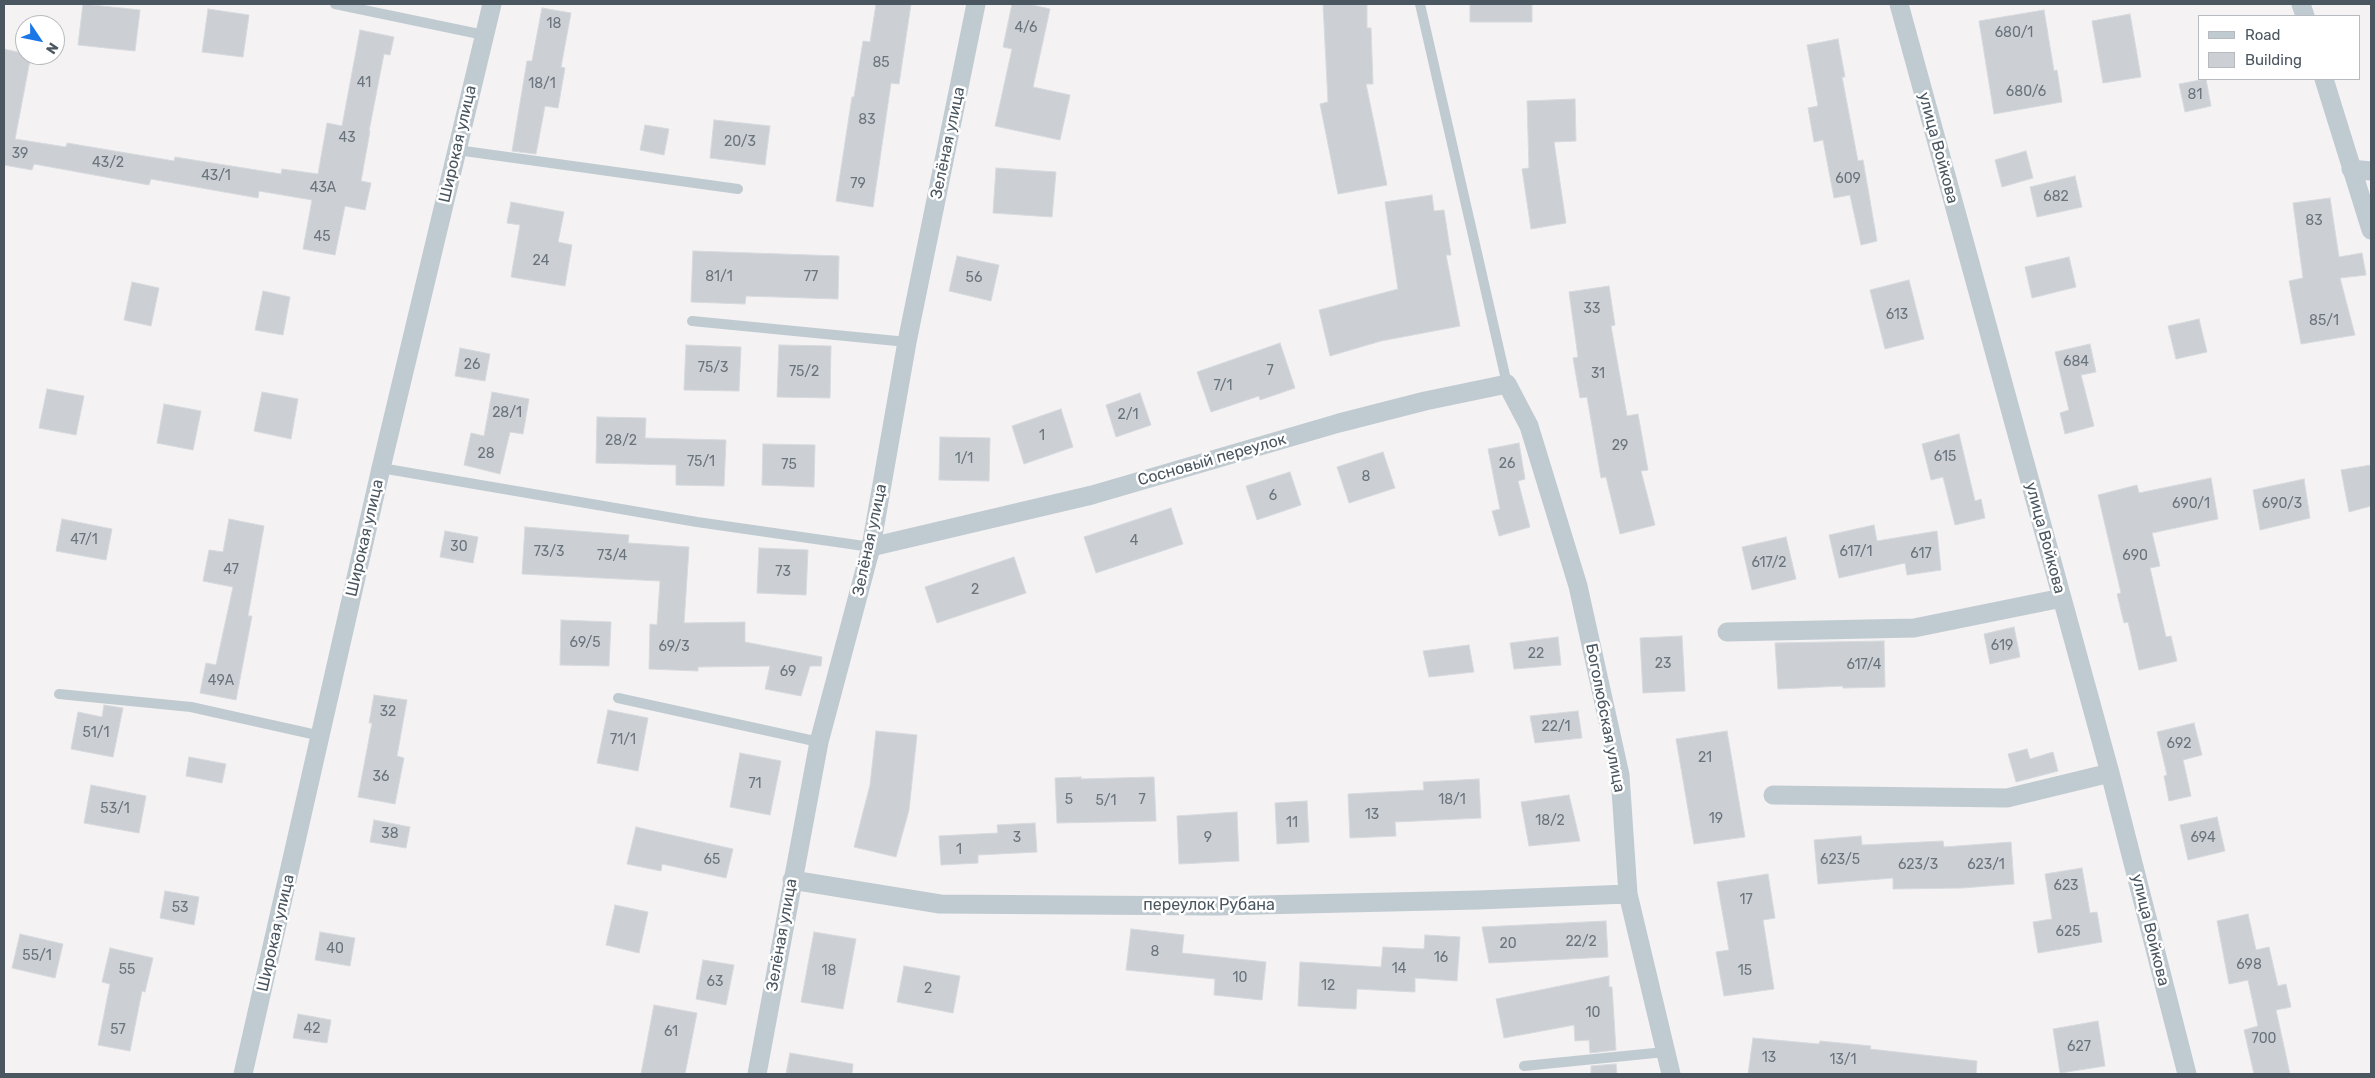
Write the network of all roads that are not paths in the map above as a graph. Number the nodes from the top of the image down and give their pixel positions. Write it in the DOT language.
graph roads {
  1 [pos="335,4"];
  2 [pos="492,4"];
  3 [pos="976,4"];
  4 [pos="1420,4"];
  5 [pos="1899,4"];
  6 [pos="484,36"];
  7 [pos="2324,80"];
  8 [pos="457,150"];
  9 [pos="2351,169"];
  10 [pos="2371,171"];
  11 [pos="738,189"];
  12 [pos="2371,230"];
  13 [pos="692,321"];
  14 [pos="907,342"];
  15 [pos="1507,384"];
  16 [pos="380,468"];
  17 [pos="871,546"];
  18 [pos="2062,598"];
  19 [pos="1727,632"];
  20 [pos="59,694"];
  21 [pos="618,698"];
  22 [pos="321,736"];
  23 [pos="819,742"];
  24 [pos="2110,773"];
  25 [pos="1773,795"];
  26 [pos="792,880"];
  27 [pos="1628,894"];
  28 [pos="1665,1052"];
  29 [pos="1524,1066"];
  30 [pos="243,1074"];
  31 [pos="757,1074"];
  32 [pos="1671,1074"];
  33 [pos="2187,1074"];
  1 -- 6 [label="lane"];
  2 -- 6 [label="street, Широкая улица"];
  3 -- 14 [label="street, Зелёная улица"];
  4 -- 15 [label="lane"];
  5 -- 18 [label="street, улица Войкова"];
  6 -- 8 [label="street, Широкая улица"];
  7 -- 9 [label="street"];
  8 -- 11 [label="lane"];
  8 -- 16 [label="street, Широкая улица"];
  9 -- 10 [label="street"];
  9 -- 12 [label="street"];
  13 -- 14 [label="lane"];
  14 -- 17 [label="street, Зелёная улица"];
  15 -- 17 [label="street, Сосновый переулок"];
  15 -- 27 [label="street, Боголюбская улица"];
  16 -- 17 [label="lane"];
  16 -- 22 [label="street, Широкая улица"];
  17 -- 23 [label="street, Зелёная улица"];
  18 -- 19 [label="street"];
  18 -- 24 [label="street, улица Войкова"];
  20 -- 22 [label="lane"];
  21 -- 23 [label="lane"];
  22 -- 30 [label="street, Широкая улица"];
  23 -- 26 [label="street, Зелёная улица"];
  24 -- 25 [label="street"];
  24 -- 33 [label="street, улица Войкова"];
  26 -- 27 [label="street, переулок Рубана"];
  26 -- 31 [label="street, Зелёная улица"];
  27 -- 28 [label="street, Боголюбская улица"];
  28 -- 29 [label="lane"];
  28 -- 32 [label="street, Боголюбская улица"];
}
